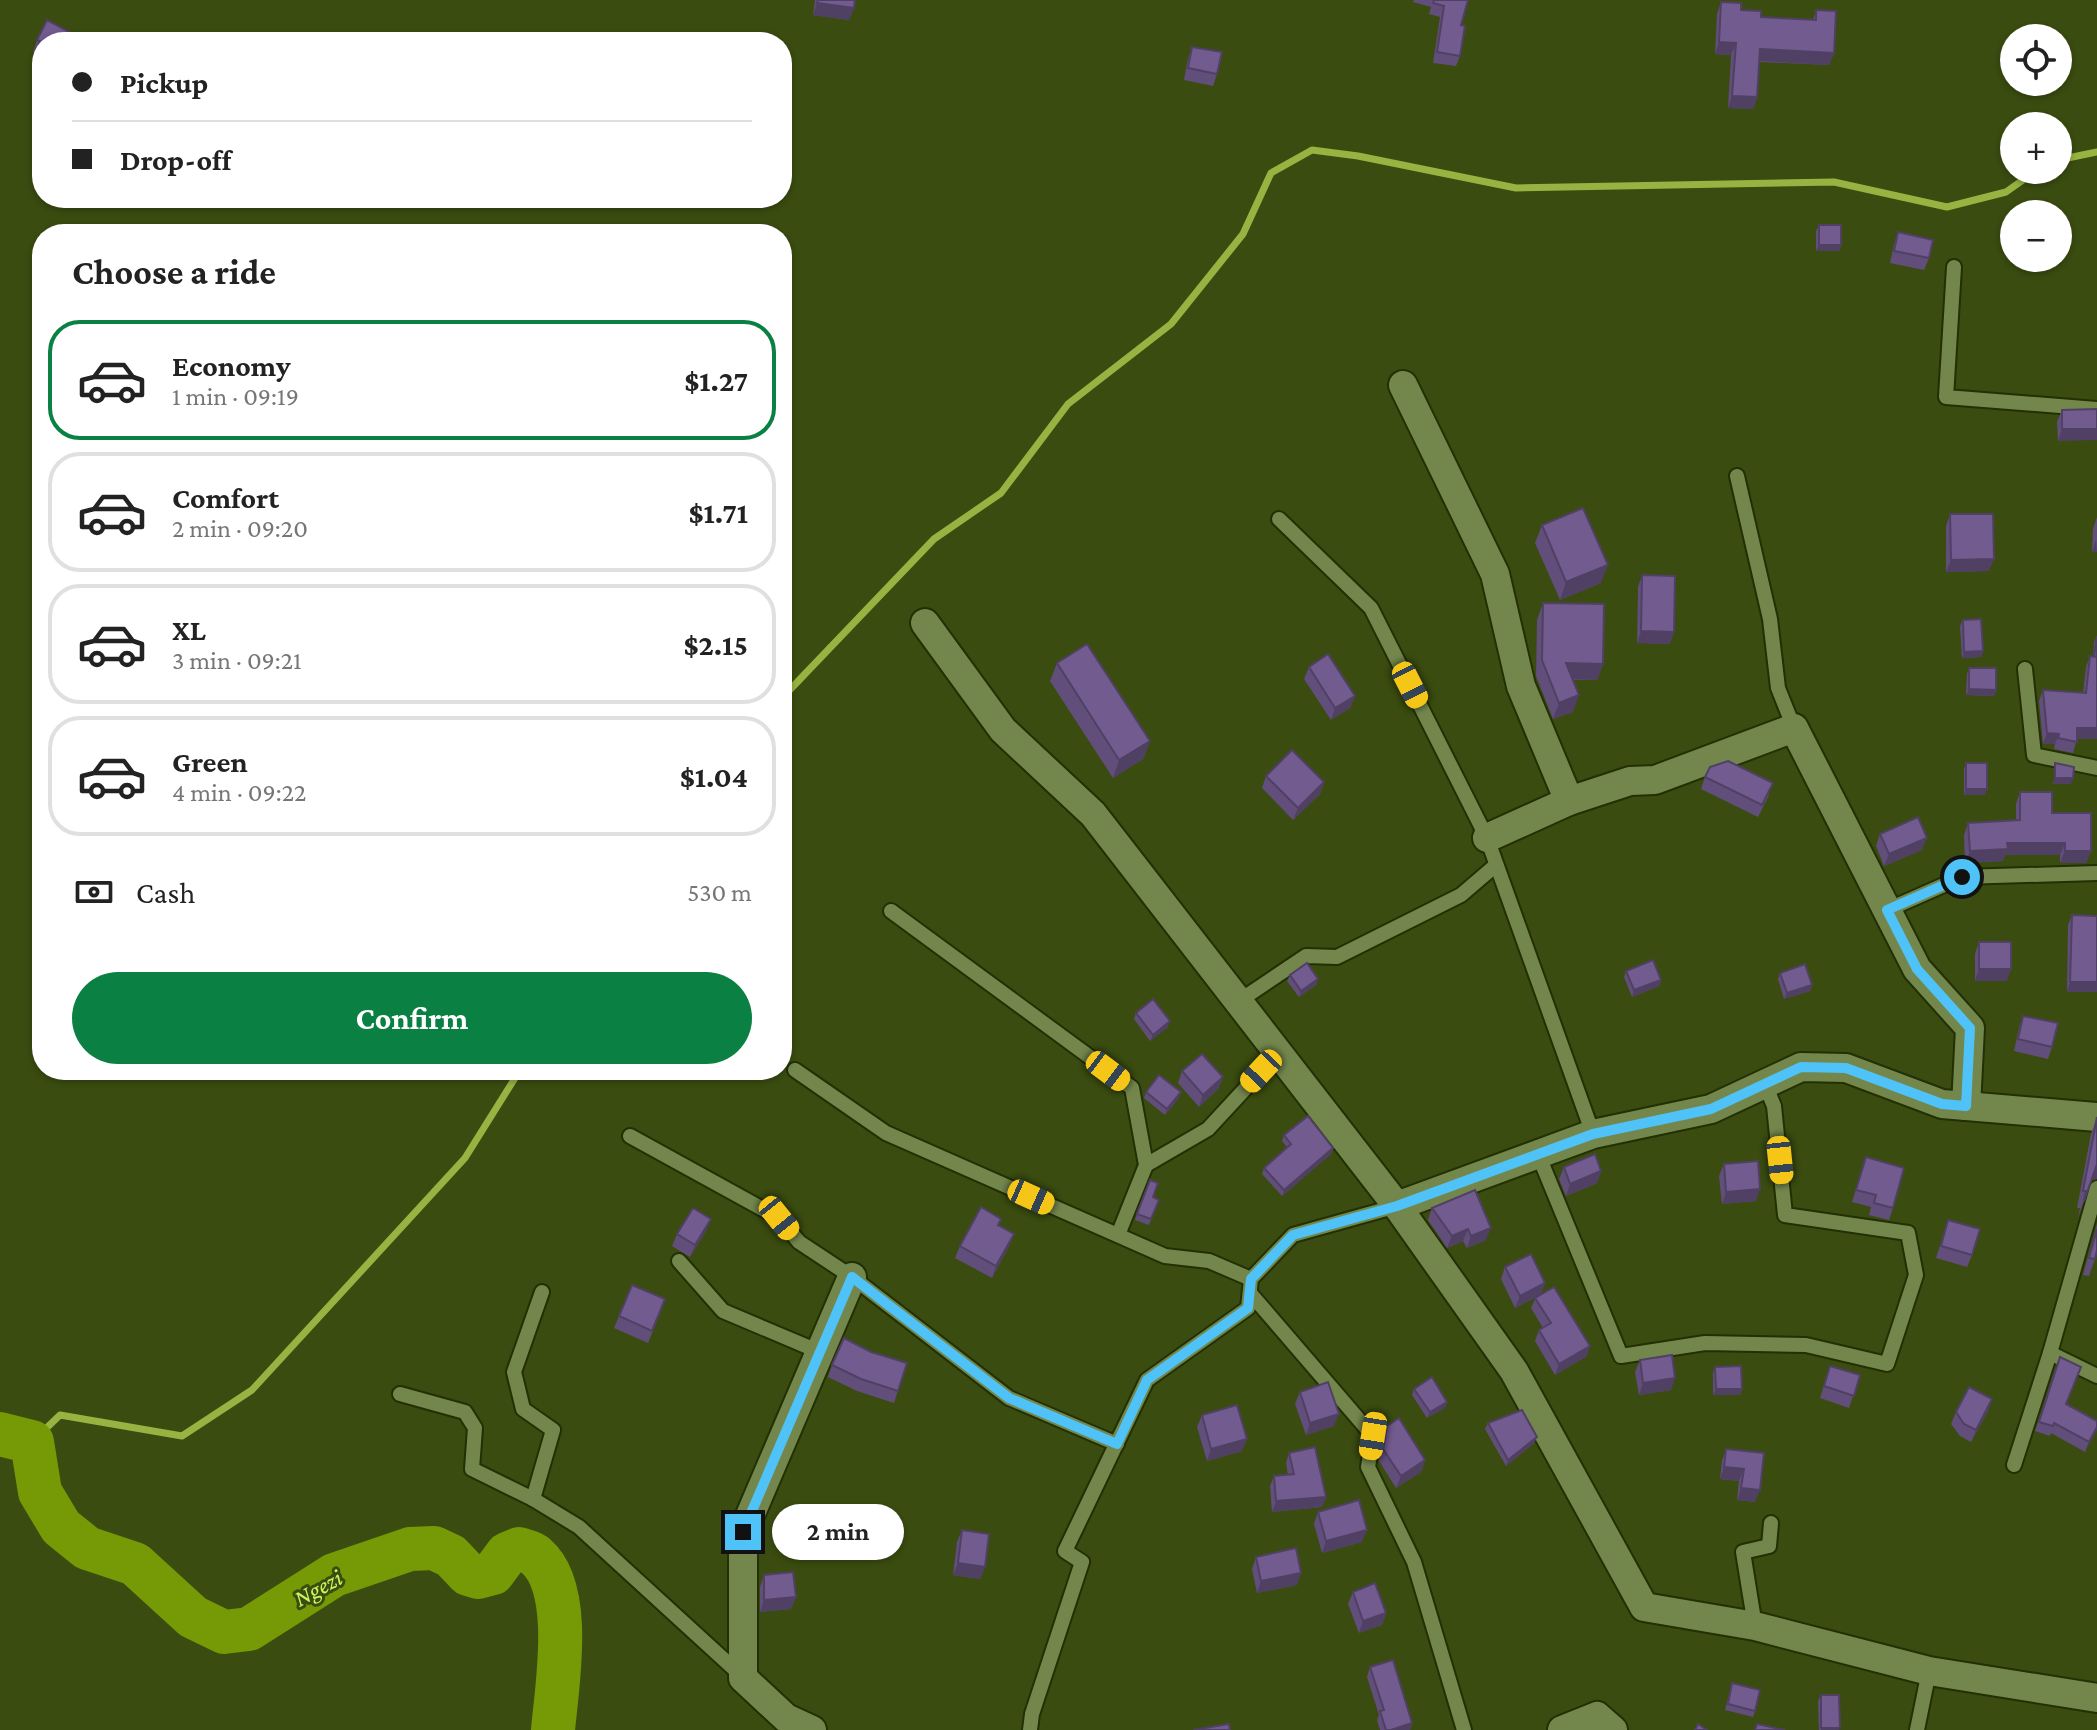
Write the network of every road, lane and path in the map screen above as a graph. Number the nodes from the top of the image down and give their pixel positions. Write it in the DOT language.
graph roads {
  1 [pos="1954,267"];
  2 [pos="1403,385"];
  3 [pos="2097,409"];
  4 [pos="1737,476"];
  5 [pos="1279,519"];
  6 [pos="925,623"];
  7 [pos="2025,669"];
  8 [pos="1794,728"];
  9 [pos="2097,768"];
  10 [pos="1569,801"];
  11 [pos="1487,838"];
  12 [pos="1496,865"];
  13 [pos="2097,873"];
  14 [pos="1887,910"];
  15 [pos="891,911"];
  16 [pos="1239,1001"];
  17 [pos="1279,1052"];
  18 [pos="795,1070"];
  19 [pos="1765,1084"];
  20 [pos="1966,1106"];
  21 [pos="2097,1117"];
  22 [pos="1593,1134"];
  23 [pos="630,1136"];
  24 [pos="1538,1154"];
  25 [pos="1146,1165"];
  26 [pos="2097,1188"];
  27 [pos="1397,1206"];
  28 [pos="1118,1235"];
  29 [pos="679,1261"];
  30 [pos="852,1277"];
  31 [pos="1250,1286"];
  32 [pos="542,1292"];
  33 [pos="820,1352"];
  34 [pos="2050,1353"];
  35 [pos="2097,1376"];
  36 [pos="400,1394"];
  37 [pos="1117,1444"];
  38 [pos="2014,1465"];
  39 [pos="533,1499"];
  40 [pos="1771,1523"];
  41 [pos="1755,1626"];
  42 [pos="1929,1671"];
  43 [pos="743,1678"];
  44 [pos="2097,1698"];
  45 [pos="812,1730"];
  46 [pos="1030,1730"];
  47 [pos="1464,1730"];
  48 [pos="1562,1730"];
  49 [pos="1613,1730"];
  50 [pos="1917,1730"];
  1 -- 3 [label="lane"];
  2 -- 10 [label="street"];
  4 -- 8 [label="lane"];
  5 -- 11 [label="lane"];
  6 -- 16 [label="street"];
  7 -- 9 [label="lane"];
  8 -- 10 [label="street"];
  8 -- 14 [label="street"];
  10 -- 11 [label="street"];
  11 -- 12 [label="lane"];
  12 -- 16 [label="lane"];
  12 -- 22 [label="lane"];
  13 -- 14 [label="lane"];
  14 -- 20 [label="street"];
  15 -- 25 [label="lane"];
  16 -- 17 [label="street"];
  17 -- 25 [label="lane"];
  17 -- 27 [label="street"];
  18 -- 28 [label="lane"];
  19 -- 20 [label="street"];
  19 -- 22 [label="street"];
  19 -- 24 [label="lane"];
  20 -- 21 [label="street"];
  22 -- 24 [label="street"];
  23 -- 30 [label="lane"];
  24 -- 27 [label="street"];
  25 -- 28 [label="lane"];
  26 -- 34 [label="lane"];
  27 -- 31 [label="lane"];
  27 -- 41 [label="street"];
  28 -- 31 [label="lane"];
  29 -- 33 [label="lane"];
  30 -- 33 [label="street"];
  30 -- 37 [label="lane"];
  31 -- 37 [label="lane"];
  31 -- 47 [label="lane"];
  32 -- 39 [label="lane"];
  33 -- 43 [label="street"];
  34 -- 35 [label="lane"];
  34 -- 38 [label="lane"];
  36 -- 39 [label="lane"];
  37 -- 46 [label="lane"];
  39 -- 43 [label="lane"];
  40 -- 41 [label="lane"];
  41 -- 42 [label="street"];
  42 -- 44 [label="street"];
  42 -- 50 [label="lane"];
  43 -- 45 [label="street"];
  48 -- 49 [label="street"];
}
